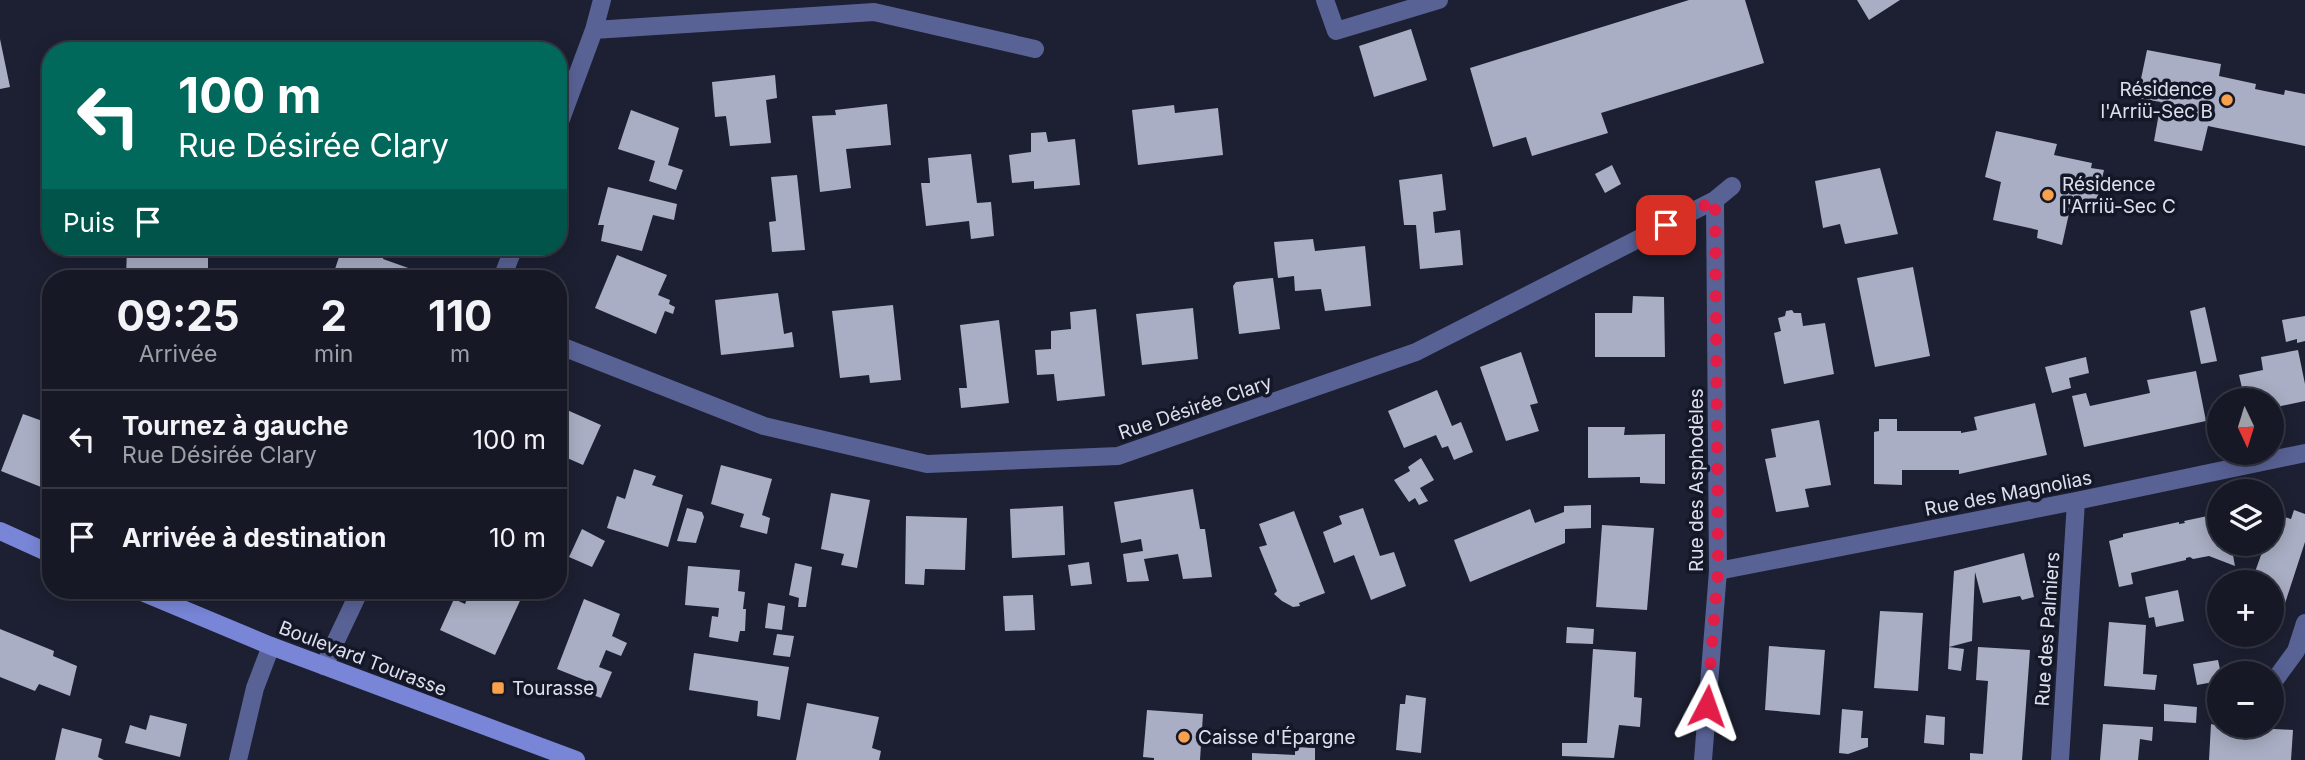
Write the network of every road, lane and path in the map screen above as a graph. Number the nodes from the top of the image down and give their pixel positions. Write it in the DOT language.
graph roads {
  1 [pos="602,0"];
  2 [pos="1325,0"];
  3 [pos="1439,0"];
  4 [pos="594,30"];
  5 [pos="1035,49"];
  6 [pos="567,103"];
  7 [pos="1732,186"];
  8 [pos="1715,200"];
  9 [pos="567,349"];
  10 [pos="2305,453"];
  11 [pos="2076,501"];
  12 [pos="0,531"];
  13 [pos="42,550"];
  14 [pos="1718,571"];
  15 [pos="159,599"];
  16 [pos="356,599"];
  17 [pos="2305,623"];
  18 [pos="271,646"];
  19 [pos="324,666"];
  20 [pos="2284,667"];
  21 [pos="238,760"];
  22 [pos="576,760"];
  23 [pos="1703,760"];
  24 [pos="2060,760"];
  1 -- 4 [label="street"];
  2 -- 3 [label="street"];
  4 -- 5 [label="street"];
  4 -- 6 [label="street"];
  7 -- 8 [label="street, Rue Désirée Clary"];
  8 -- 9 [label="street, Rue Désirée Clary"];
  8 -- 14 [label="street, Rue des Asphodèles"];
  10 -- 11 [label="street, Rue des Magnolias"];
  11 -- 14 [label="street, Rue des Magnolias"];
  11 -- 24 [label="street, Rue des Palmiers"];
  12 -- 13 [label="main road"];
  14 -- 23 [label="street, Rue des Asphodèles"];
  15 -- 18 [label="main road, Boulevard Tourasse"];
  16 -- 19 [label="street"];
  17 -- 20 [label="street"];
  18 -- 19 [label="main road, Boulevard Tourasse"];
  18 -- 21 [label="street"];
  19 -- 22 [label="main road, Boulevard Tourasse"];
}
